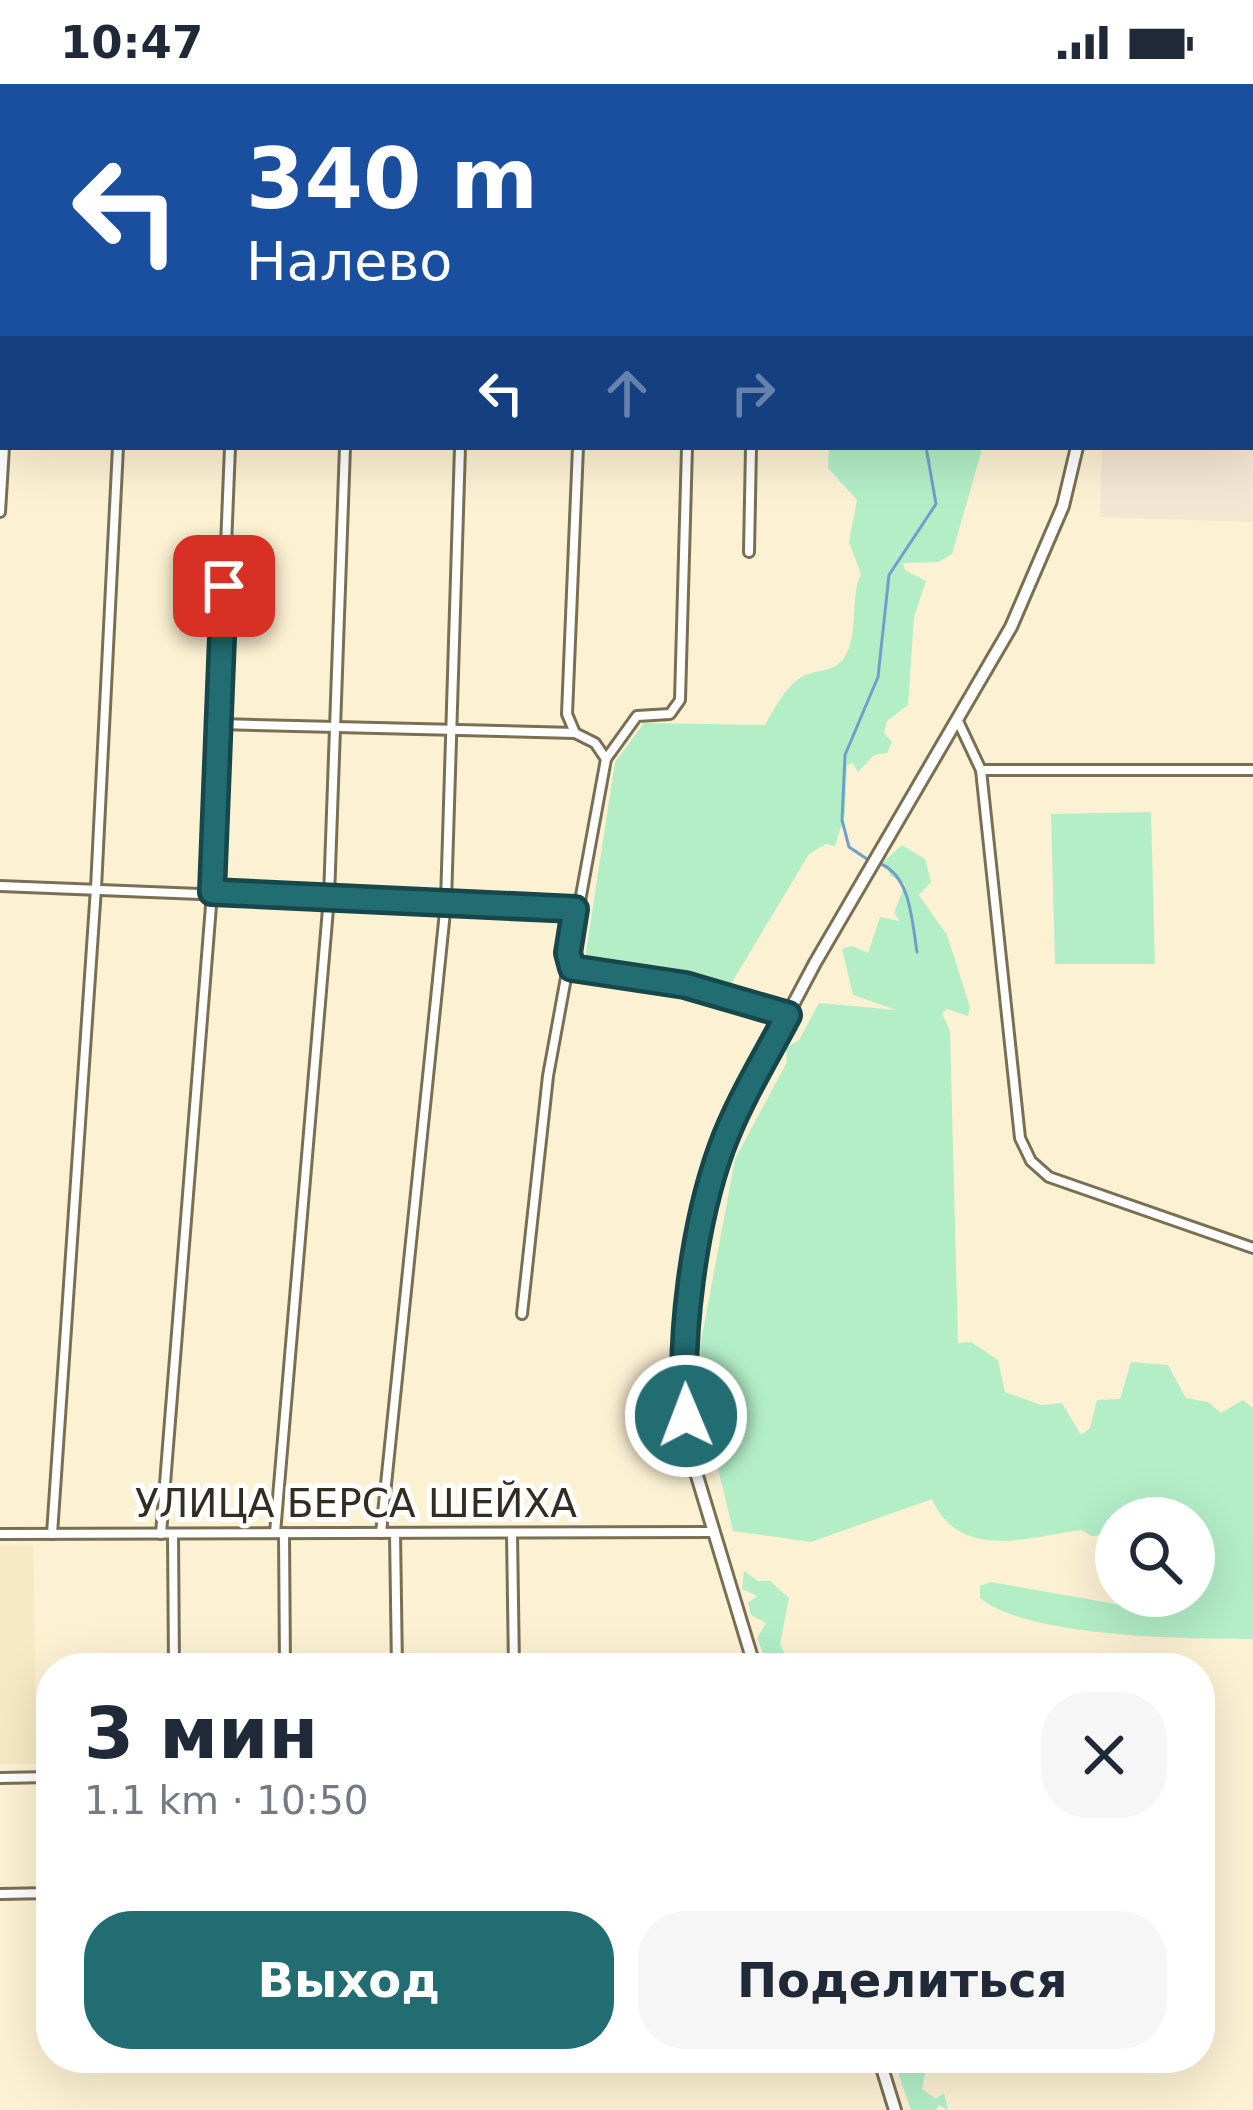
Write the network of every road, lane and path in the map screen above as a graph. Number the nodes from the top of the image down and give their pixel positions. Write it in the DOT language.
graph roads {
  1 [pos="4,450"];
  2 [pos="118,450"];
  3 [pos="230,450"];
  4 [pos="345,450"];
  5 [pos="460,450"];
  6 [pos="578,450"];
  7 [pos="687,450"];
  8 [pos="751,450"];
  9 [pos="1076,450"];
  10 [pos="0,512"];
  11 [pos="749,552"];
  12 [pos="957,718"];
  13 [pos="219,724"];
  14 [pos="335,726"];
  15 [pos="451,728"];
  16 [pos="575,733"];
  17 [pos="606,759"];
  18 [pos="981,770"];
  19 [pos="1253,770"];
  20 [pos="0,886"];
  21 [pos="96,888"];
  22 [pos="212,892"];
  23 [pos="329,897"];
  24 [pos="446,902"];
  25 [pos="575,909"];
  26 [pos="572,968"];
  27 [pos="788,1015"];
  28 [pos="1253,1248"];
  29 [pos="522,1314"];
  30 [pos="712,1532"];
  31 [pos="279,1533"];
  32 [pos="380,1533"];
  33 [pos="395,1533"];
  34 [pos="512,1533"];
  35 [pos="0,1534"];
  36 [pos="52,1534"];
  37 [pos="161,1534"];
  38 [pos="173,1534"];
  39 [pos="174,1653"];
  40 [pos="284,1653"];
  41 [pos="397,1653"];
  42 [pos="514,1653"];
  43 [pos="750,1653"];
  44 [pos="36,1777"];
  45 [pos="0,1778"];
  46 [pos="36,1893"];
  47 [pos="0,1894"];
  48 [pos="884,2073"];
  49 [pos="895,2110"];
  1 -- 10 [label="street"];
  2 -- 21 [label="street"];
  3 -- 13 [label="street"];
  4 -- 14 [label="street"];
  5 -- 15 [label="street"];
  6 -- 16 [label="street"];
  7 -- 17 [label="street"];
  8 -- 11 [label="street"];
  9 -- 12 [label="main road"];
  12 -- 18 [label="street"];
  12 -- 27 [label="main road"];
  13 -- 14 [label="street"];
  13 -- 22 [label="street"];
  14 -- 15 [label="street"];
  14 -- 23 [label="street"];
  15 -- 16 [label="street"];
  15 -- 24 [label="street"];
  16 -- 17 [label="street"];
  17 -- 25 [label="street"];
  18 -- 19 [label="street"];
  18 -- 28 [label="street"];
  20 -- 21 [label="street"];
  21 -- 22 [label="street"];
  21 -- 36 [label="street"];
  22 -- 23 [label="street"];
  22 -- 37 [label="street"];
  23 -- 24 [label="street"];
  23 -- 31 [label="street"];
  24 -- 25 [label="street"];
  24 -- 32 [label="street"];
  25 -- 26 [label="street"];
  26 -- 27 [label="street"];
  26 -- 29 [label="street"];
  27 -- 30 [label="main road"];
  30 -- 34 [label="street, УЛИЦА БЕРСА ШЕЙХА"];
  30 -- 43 [label="main road"];
  31 -- 32 [label="street, УЛИЦА БЕРСА ШЕЙХА"];
  31 -- 38 [label="street, УЛИЦА БЕРСА ШЕЙХА"];
  31 -- 40 [label="street"];
  32 -- 33 [label="street, УЛИЦА БЕРСА ШЕЙХА"];
  33 -- 34 [label="street, УЛИЦА БЕРСА ШЕЙХА"];
  33 -- 41 [label="street"];
  34 -- 42 [label="street"];
  35 -- 36 [label="street, УЛИЦА БЕРСА ШЕЙХА"];
  36 -- 37 [label="street, УЛИЦА БЕРСА ШЕЙХА"];
  37 -- 38 [label="street, УЛИЦА БЕРСА ШЕЙХА"];
  38 -- 39 [label="street"];
  44 -- 45 [label="street"];
  46 -- 47 [label="street"];
  48 -- 49 [label="main road"];
}
